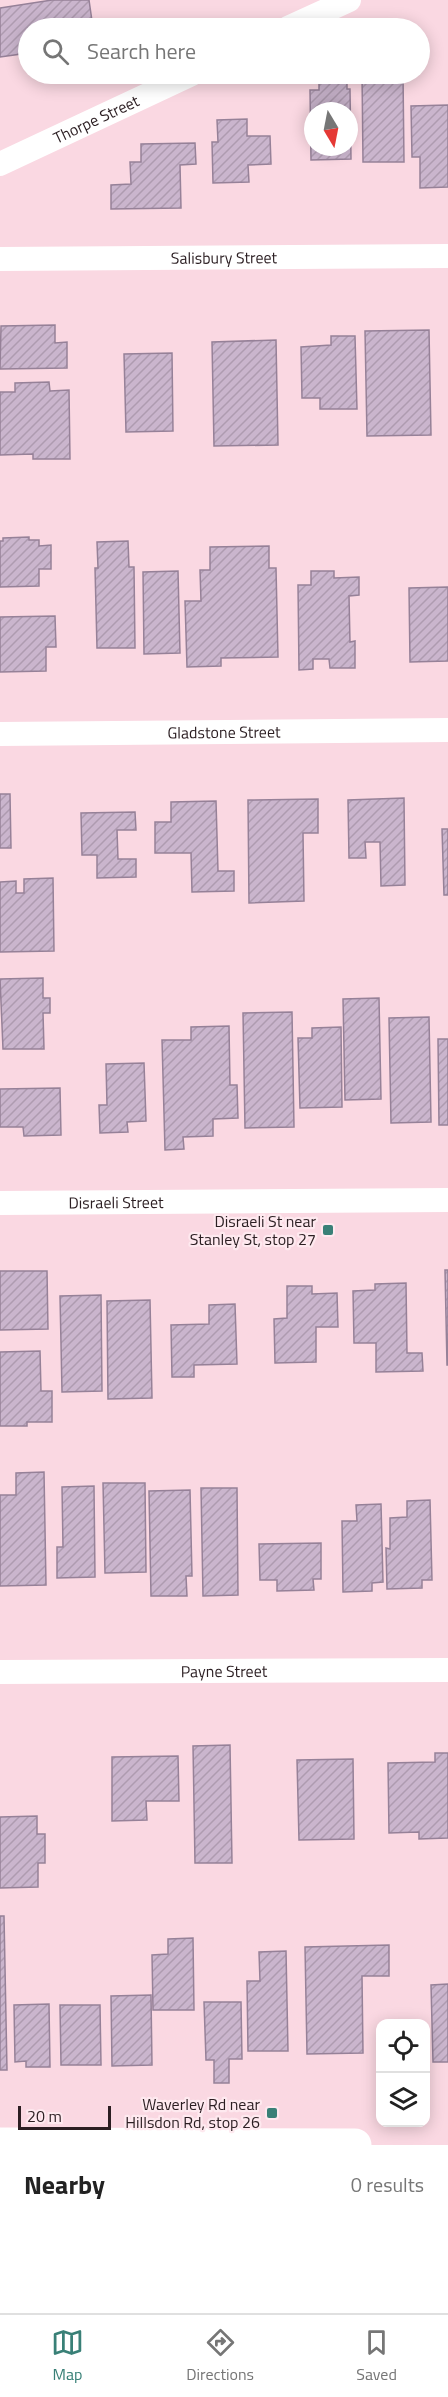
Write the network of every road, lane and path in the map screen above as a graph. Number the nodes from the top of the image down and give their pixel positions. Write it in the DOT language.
graph roads {
  1 [pos="348,0"];
  2 [pos="309,18"];
  3 [pos="171,84"];
  4 [pos="0,164"];
  5 [pos="0,249"];
  6 [pos="448,256"];
  7 [pos="11,259"];
  8 [pos="448,729"];
  9 [pos="0,734"];
  10 [pos="448,1200"];
  11 [pos="0,1203"];
  12 [pos="448,1670"];
  13 [pos="0,1672"];
  14 [pos="0,2144"];
  15 [pos="53,2144"];
  16 [pos="355,2145"];
  1 -- 2 [label="street"];
  3 -- 4 [label="street, Thorpe Street"];
  5 -- 7 [label="street"];
  6 -- 7 [label="street, Salisbury Street"];
  8 -- 9 [label="street, Gladstone Street"];
  10 -- 11 [label="street, Disraeli Street"];
  12 -- 13 [label="street, Payne Street"];
  14 -- 15 [label="street"];
  15 -- 16 [label="street"];
}
